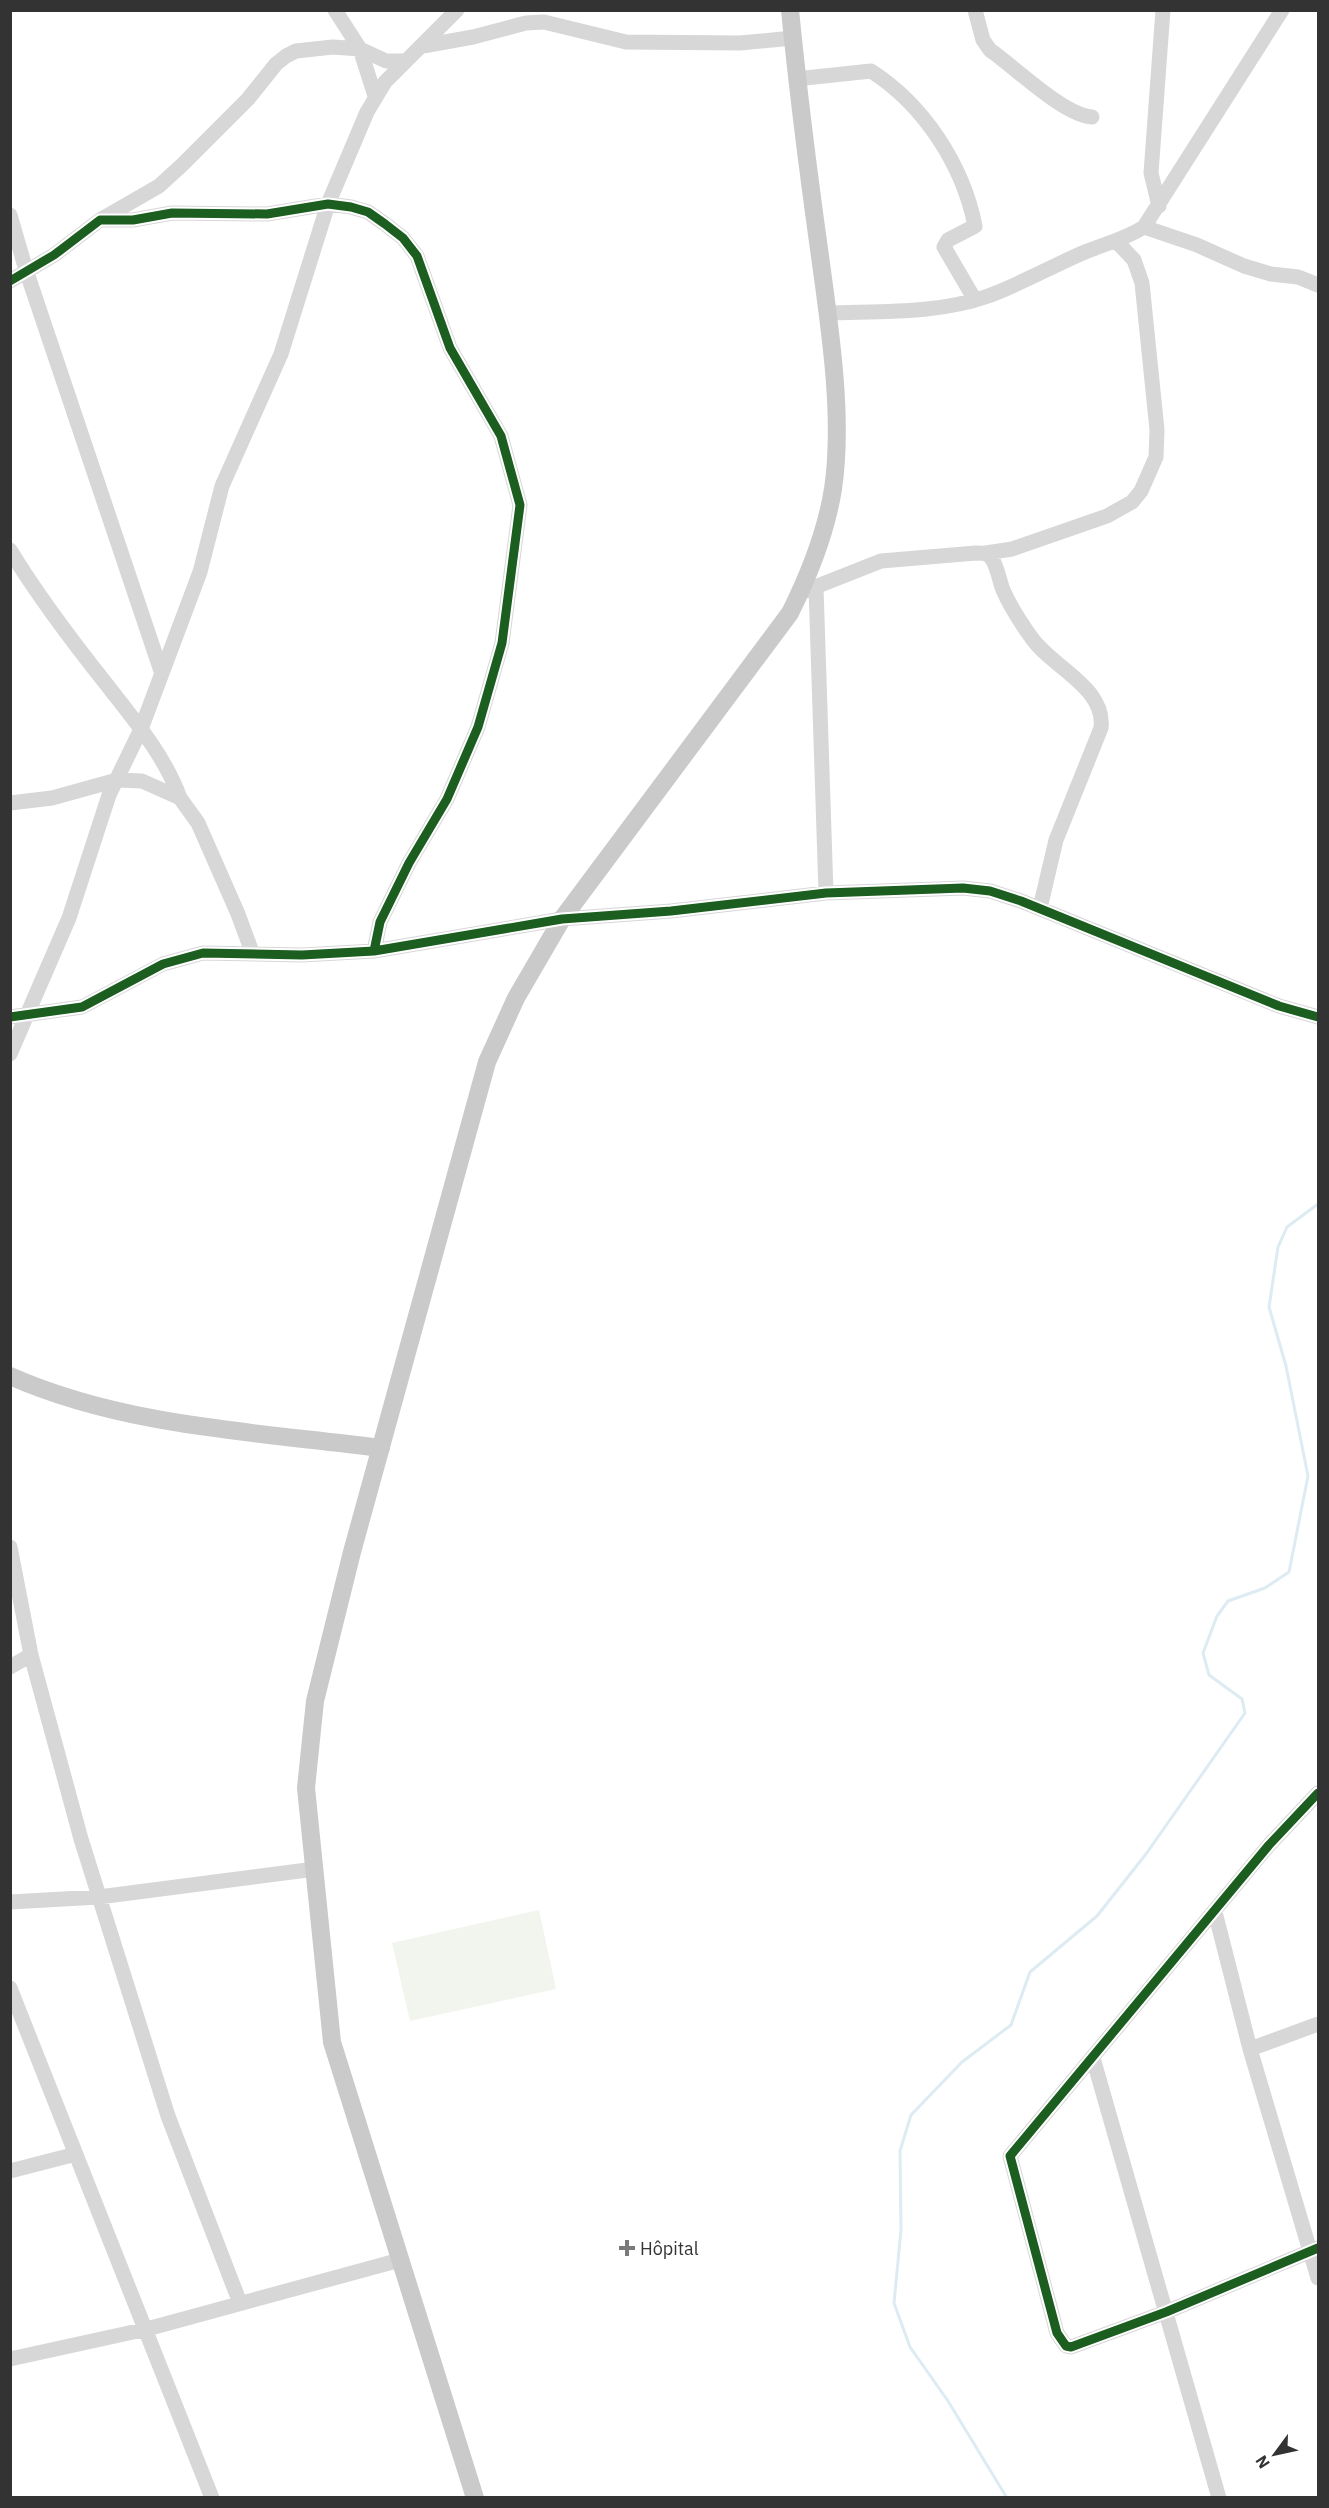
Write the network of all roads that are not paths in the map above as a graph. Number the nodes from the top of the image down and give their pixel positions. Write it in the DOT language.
graph roads {
  1 [pos="336,10"];
  2 [pos="457,10"];
  3 [pos="790,10"];
  4 [pos="975,10"];
  5 [pos="1163,10"];
  6 [pos="1282,10"];
  7 [pos="793,38"];
  8 [pos="420,47"];
  9 [pos="360,49"];
  10 [pos="405,61"];
  11 [pos="796,79"];
  12 [pos="375,96"];
  13 [pos="1092,117"];
  14 [pos="328,204"];
  15 [pos="1159,206"];
  16 [pos="10,215"];
  17 [pos="100,220"];
  18 [pos="1144,227"];
  19 [pos="1117,242"];
  20 [pos="26,270"];
  21 [pos="10,281"];
  22 [pos="1318,285"];
  23 [pos="970,301"];
  24 [pos="828,313"];
  25 [pos="10,550"];
  26 [pos="986,554"];
  27 [pos="808,590"];
  28 [pos="160,671"];
  29 [pos="141,729"];
  30 [pos="117,780"];
  31 [pos="180,798"];
  32 [pos="10,803"];
  33 [pos="826,893"];
  34 [pos="1040,908"];
  35 [pos="562,919"];
  36 [pos="374,951"];
  37 [pos="252,952"];
  38 [pos="29,1015"];
  39 [pos="10,1017"];
  40 [pos="1318,1017"];
  41 [pos="10,1054"];
  42 [pos="10,1376"];
  43 [pos="381,1448"];
  44 [pos="10,1547"];
  45 [pos="31,1655"];
  46 [pos="10,1667"];
  47 [pos="1318,1793"];
  48 [pos="315,1869"];
  49 [pos="99,1897"];
  50 [pos="10,1902"];
  51 [pos="1215,1912"];
  52 [pos="10,1988"];
  53 [pos="1318,2024"];
  54 [pos="1250,2049"];
  55 [pos="1093,2058"];
  56 [pos="76,2154"];
  57 [pos="10,2171"];
  58 [pos="1315,2250"];
  59 [pos="400,2260"];
  60 [pos="1318,2278"];
  61 [pos="240,2303"];
  62 [pos="1166,2312"];
  63 [pos="147,2329"];
  64 [pos="10,2359"];
  65 [pos="212,2498"];
  66 [pos="476,2498"];
  67 [pos="1219,2498"];
  1 -- 9 [label="street"];
  2 -- 8 [label="street"];
  3 -- 7 [label="main road"];
  4 -- 13 [label="street"];
  5 -- 15 [label="street"];
  6 -- 15 [label="street"];
  7 -- 8 [label="street"];
  7 -- 11 [label="main road"];
  8 -- 10 [label="street"];
  9 -- 10 [label="street"];
  9 -- 12 [label="street"];
  9 -- 17 [label="street"];
  10 -- 12 [label="street"];
  11 -- 23 [label="street"];
  11 -- 24 [label="main road"];
  12 -- 14 [label="street"];
  14 -- 17 [label="street"];
  14 -- 28 [label="street"];
  14 -- 36 [label="street"];
  15 -- 18 [label="street"];
  16 -- 20 [label="street"];
  17 -- 20 [label="street"];
  18 -- 19 [label="street"];
  18 -- 22 [label="street"];
  19 -- 23 [label="street"];
  19 -- 26 [label="street"];
  20 -- 21 [label="street"];
  20 -- 28 [label="street"];
  23 -- 24 [label="street"];
  24 -- 27 [label="main road"];
  25 -- 29 [label="street"];
  26 -- 27 [label="street"];
  26 -- 34 [label="street"];
  27 -- 33 [label="street"];
  27 -- 35 [label="main road"];
  28 -- 29 [label="street"];
  29 -- 30 [label="street"];
  29 -- 31 [label="street"];
  30 -- 31 [label="street"];
  30 -- 32 [label="street"];
  30 -- 38 [label="street"];
  31 -- 37 [label="street"];
  33 -- 34 [label="street"];
  33 -- 35 [label="street"];
  34 -- 40 [label="street"];
  35 -- 36 [label="street"];
  35 -- 43 [label="main road"];
  36 -- 37 [label="street"];
  37 -- 38 [label="street"];
  38 -- 39 [label="street"];
  38 -- 41 [label="street"];
  42 -- 43 [label="main road"];
  43 -- 48 [label="main road"];
  44 -- 45 [label="street"];
  45 -- 46 [label="street"];
  45 -- 49 [label="street"];
  47 -- 51 [label="street"];
  48 -- 49 [label="street"];
  48 -- 59 [label="main road"];
  49 -- 50 [label="street"];
  49 -- 61 [label="street"];
  51 -- 54 [label="street"];
  51 -- 55 [label="street"];
  52 -- 56 [label="street"];
  53 -- 54 [label="street"];
  54 -- 58 [label="street"];
  55 -- 62 [label="street"];
  55 -- 62 [label="street"];
  56 -- 57 [label="street"];
  56 -- 63 [label="street"];
  58 -- 60 [label="street"];
  58 -- 62 [label="street"];
  59 -- 61 [label="street"];
  59 -- 66 [label="main road"];
  61 -- 63 [label="street"];
  62 -- 67 [label="street"];
  63 -- 64 [label="street"];
  63 -- 65 [label="street"];
}
